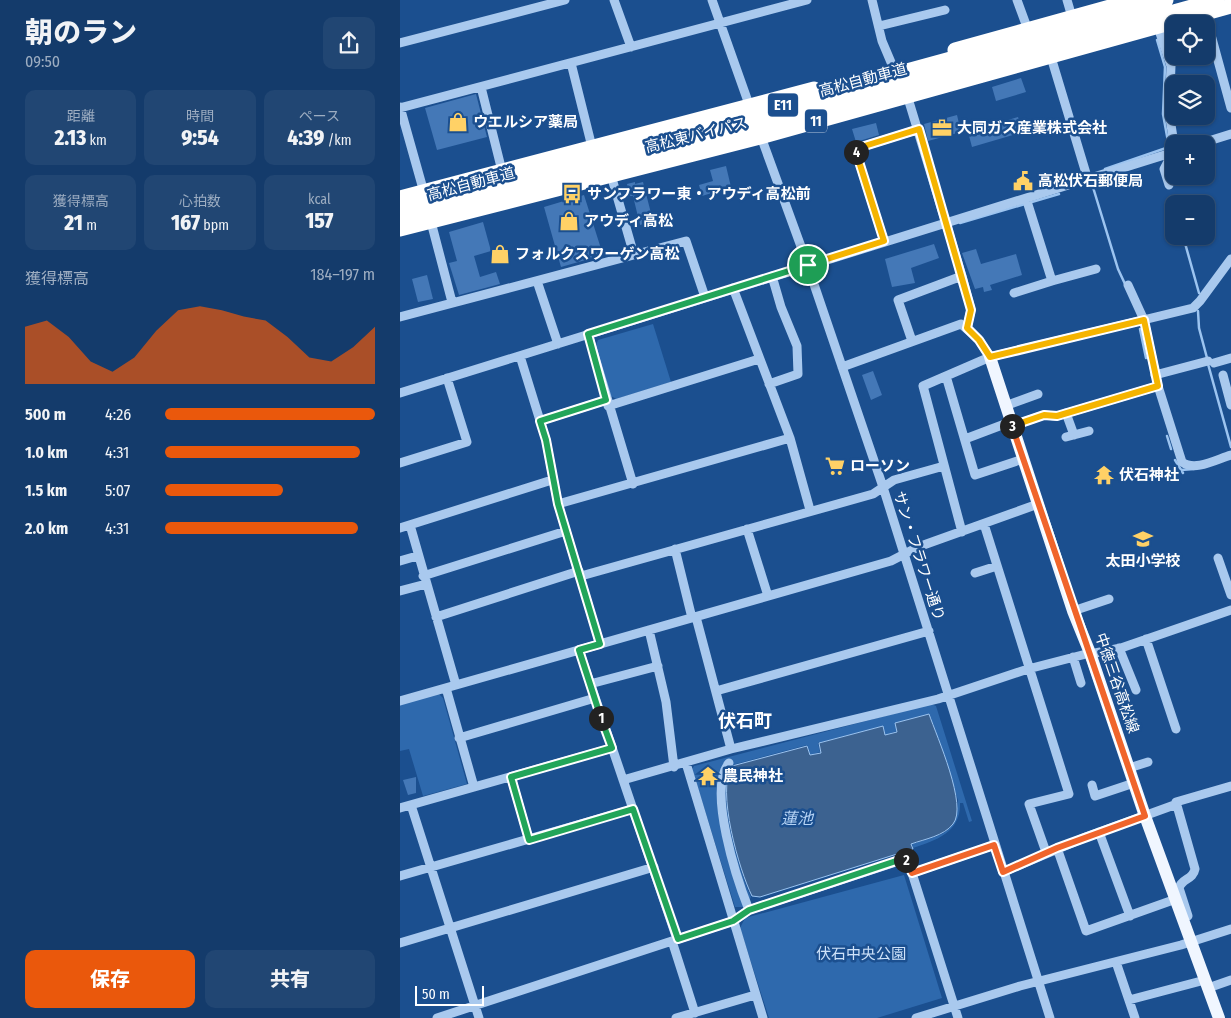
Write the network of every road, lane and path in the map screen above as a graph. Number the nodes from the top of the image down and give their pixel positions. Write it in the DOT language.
graph roads {
  1 [pos="565,0"];
  2 [pos="614,0"];
  3 [pos="712,0"];
  4 [pos="805,0"];
  5 [pos="872,0"];
  6 [pos="1017,0"];
  7 [pos="1067,0"];
  8 [pos="1135,0"];
  9 [pos="1166,0"];
  10 [pos="1217,0"];
  11 [pos="1231,6"];
  12 [pos="945,10"];
  13 [pos="1205,13"];
  14 [pos="1072,17"];
  15 [pos="721,24"];
  16 [pos="878,26"];
  17 [pos="1158,27"];
  18 [pos="1028,30"];
  19 [pos="400,43"];
  20 [pos="631,47"];
  21 [pos="1051,57"];
  22 [pos="571,63"];
  23 [pos="893,67"];
  24 [pos="481,87"];
  25 [pos="907,95"];
  26 [pos="750,106"];
  27 [pos="400,107"];
  28 [pos="1231,108"];
  29 [pos="919,129"];
  30 [pos="1231,134"];
  31 [pos="1173,135"];
  32 [pos="760,136"];
  33 [pos="1215,139"];
  34 [pos="592,147"];
  35 [pos="1165,154"];
  36 [pos="502,171"];
  37 [pos="611,175"];
  38 [pos="1088,180"];
  39 [pos="423,191"];
  40 [pos="400,198"];
  41 [pos="1026,198"];
  42 [pos="400,207"];
  43 [pos="431,220"];
  44 [pos="400,221"];
  45 [pos="946,222"];
  46 [pos="400,229"];
  47 [pos="884,241"];
  48 [pos="634,255"];
  49 [pos="1231,259"];
  50 [pos="808,265"];
  51 [pos="1096,268"];
  52 [pos="772,276"];
  53 [pos="962,276"];
  54 [pos="537,281"];
  55 [pos="1052,281"];
  56 [pos="1128,285"];
  57 [pos="733,288"];
  58 [pos="1014,293"];
  59 [pos="705,297"];
  60 [pos="452,302"];
  61 [pos="400,316"];
  62 [pos="1144,320"];
  63 [pos="967,328"];
  64 [pos="588,334"];
  65 [pos="912,341"];
  66 [pos="558,344"];
  67 [pos="520,356"];
  68 [pos="990,357"];
  69 [pos="1231,358"];
  70 [pos="759,359"];
  71 [pos="842,367"];
  72 [pos="1155,375"];
  73 [pos="1223,375"];
  74 [pos="946,376"];
  75 [pos="447,378"];
  76 [pos="769,384"];
  77 [pos="1158,386"];
  78 [pos="400,393"];
  79 [pos="1038,394"];
  80 [pos="607,403"];
  81 [pos="1231,405"];
  82 [pos="1005,406"];
  83 [pos="1066,413"];
  84 [pos="540,421"];
  85 [pos="1011,424"];
  86 [pos="1088,431"];
  87 [pos="790,438"];
  88 [pos="964,439"];
  89 [pos="1231,454"];
  90 [pos="1023,459"];
  91 [pos="400,463"];
  92 [pos="944,466"];
  93 [pos="552,480"];
  94 [pos="633,484"];
  95 [pos="883,487"];
  96 [pos="558,504"];
  97 [pos="1038,504"];
  98 [pos="810,510"];
  99 [pos="984,524"];
  100 [pos="410,525"];
  101 [pos="400,528"];
  102 [pos="747,529"];
  103 [pos="566,531"];
  104 [pos="962,532"];
  105 [pos="675,549"];
  106 [pos="905,555"];
  107 [pos="417,556"];
  108 [pos="1218,558"];
  109 [pos="400,561"];
  110 [pos="997,566"];
  111 [pos="580,573"];
  112 [pos="975,573"];
  113 [pos="424,580"];
  114 [pos="400,591"];
  115 [pos="1231,594"];
  116 [pos="768,596"];
  117 [pos="1109,600"];
  118 [pos="1231,610"];
  119 [pos="1073,611"];
  120 [pos="436,617"];
  121 [pos="694,617"];
  122 [pos="649,630"];
  123 [pos="929,631"];
  124 [pos="1146,639"];
  125 [pos="600,644"];
  126 [pos="1119,648"];
  127 [pos="579,650"];
  128 [pos="1090,654"];
  129 [pos="1073,657"];
  130 [pos="658,666"];
  131 [pos="1028,669"];
  132 [pos="1081,683"];
  133 [pos="590,684"];
  134 [pos="456,685"];
  135 [pos="446,688"];
  136 [pos="1136,690"];
  137 [pos="716,691"];
  138 [pos="947,696"];
  139 [pos="595,698"];
  140 [pos="400,701"];
  141 [pos="1176,729"];
  142 [pos="459,738"];
  143 [pos="612,748"];
  144 [pos="732,749"];
  145 [pos="1148,762"];
  146 [pos="686,763"];
  147 [pos="729,763"];
  148 [pos="674,767"];
  149 [pos="1128,768"];
  150 [pos="511,777"];
  151 [pos="623,780"];
  152 [pos="1134,783"];
  153 [pos="1092,785"];
  154 [pos="1231,786"];
  155 [pos="474,787"];
  156 [pos="1177,804"];
  157 [pos="411,805"];
  158 [pos="400,808"];
  159 [pos="633,809"];
  160 [pos="1145,816"];
  161 [pos="1099,832"];
  162 [pos="529,840"];
  163 [pos="994,845"];
  164 [pos="1057,848"];
  165 [pos="1046,852"];
  166 [pos="654,867"];
  167 [pos="431,868"];
  168 [pos="1003,872"];
  169 [pos="912,873"];
  170 [pos="400,876"];
  171 [pos="1176,899"];
  172 [pos="749,910"];
  173 [pos="1130,916"];
  174 [pos="733,921"];
  175 [pos="450,928"];
  176 [pos="1231,929"];
  177 [pos="675,940"];
  178 [pos="1194,941"];
  179 [pos="400,943"];
  180 [pos="1116,962"];
  181 [pos="1231,980"];
  182 [pos="1038,981"];
  183 [pos="1206,984"];
  184 [pos="755,995"];
  185 [pos="1129,1000"];
  186 [pos="474,1005"];
  187 [pos="954,1007"];
  188 [pos="695,1013"];
  189 [pos="437,1018"];
  190 [pos="479,1018"];
  191 [pos="676,1018"];
  192 [pos="763,1018"];
  193 [pos="916,1018"];
  194 [pos="958,1018"];
  195 [pos="1050,1018"];
  196 [pos="1135,1018"];
  197 [pos="1219,1018"];
  1 -- 19 [label="street"];
  2 -- 20 [label="street"];
  3 -- 15 [label="street, サン・フラワー通り"];
  4 -- 15 [label="street"];
  5 -- 16 [label="street"];
  6 -- 18 [label="street"];
  7 -- 14 [label="street"];
  8 -- 14 [label="highway, 高松東バイパス / 11"];
  9 -- 42 [label="highway, 高松自動車道 / E11, bridge"];
  10 -- 44 [label="highway, 高松自動車道 / E11, bridge"];
  11 -- 13 [label="highway, 高松東バイパス / 11"];
  12 -- 16 [label="street"];
  13 -- 17 [label="highway, 高松東バイパス / 11"];
  13 -- 28 [label="street"];
  14 -- 18 [label="highway, 高松東バイパス / 11"];
  15 -- 20 [label="street"];
  15 -- 26 [label="street, サン・フラワー通り"];
  16 -- 23 [label="street"];
  17 -- 21 [label="highway, 高松東バイパス / 11"];
  17 -- 31 [label="street"];
  18 -- 23 [label="highway, 高松東バイパス / 11"];
  20 -- 22 [label="street"];
  21 -- 25 [label="highway, 高松東バイパス / 11"];
  21 -- 38 [label="street"];
  22 -- 24 [label="street"];
  22 -- 34 [label="street"];
  23 -- 26 [label="highway, 高松東バイパス / 11"];
  24 -- 27 [label="street"];
  24 -- 36 [label="street"];
  25 -- 29 [label="street"];
  25 -- 32 [label="highway, 高松東バイパス / 11"];
  26 -- 32 [label="street, サン・フラワー通り"];
  26 -- 34 [label="highway, 高松東バイパス / 11"];
  27 -- 39 [label="street"];
  29 -- 45 [label="street"];
  29 -- 47 [label="street"];
  30 -- 33 [label="street"];
  32 -- 37 [label="highway, 高松東バイパス / 11"];
  32 -- 50 [label="street, サン・フラワー通り"];
  34 -- 36 [label="highway, 高松東バイパス / 11"];
  35 -- 38 [label="street"];
  36 -- 39 [label="highway, 高松東バイパス / 11"];
  37 -- 43 [label="highway, 高松東バイパス / 11"];
  37 -- 48 [label="street"];
  38 -- 41 [label="street"];
  39 -- 40 [label="highway, 高松東バイパス / 11"];
  39 -- 43 [label="street"];
  41 -- 45 [label="street"];
  41 -- 55 [label="street"];
  43 -- 46 [label="highway, 高松東バイパス / 11"];
  43 -- 60 [label="street"];
  45 -- 47 [label="street"];
  45 -- 53 [label="street"];
  47 -- 50 [label="street"];
  48 -- 54 [label="street"];
  48 -- 59 [label="street"];
  49 -- 62 [label="street"];
  50 -- 52 [label="street"];
  50 -- 71 [label="street, サン・フラワー通り"];
  51 -- 55 [label="street"];
  52 -- 57 [label="street"];
  52 -- 76 [label="street"];
  53 -- 63 [label="street"];
  53 -- 65 [label="street"];
  54 -- 60 [label="street"];
  54 -- 66 [label="street"];
  55 -- 58 [label="street"];
  56 -- 62 [label="street"];
  57 -- 59 [label="street"];
  57 -- 70 [label="street"];
  59 -- 64 [label="street"];
  60 -- 61 [label="street"];
  62 -- 68 [label="street"];
  62 -- 72 [label="street"];
  63 -- 65 [label="street"];
  63 -- 68 [label="street"];
  64 -- 66 [label="street"];
  64 -- 80 [label="street"];
  65 -- 71 [label="street"];
  66 -- 67 [label="street"];
  67 -- 75 [label="street"];
  67 -- 84 [label="street"];
  68 -- 74 [label="street"];
  68 -- 82 [label="main road, 中徳三谷高松線"];
  69 -- 72 [label="street"];
  70 -- 76 [label="street"];
  70 -- 80 [label="street"];
  71 -- 95 [label="street, サン・フラワー通り"];
  72 -- 77 [label="street"];
  73 -- 81 [label="street"];
  74 -- 88 [label="street"];
  74 -- 92 [label="street"];
  75 -- 78 [label="street"];
  75 -- 91 [label="street"];
  76 -- 87 [label="street"];
  77 -- 83 [label="street"];
  77 -- 89 [label="street"];
  79 -- 82 [label="street"];
  80 -- 84 [label="street"];
  80 -- 94 [label="street"];
  82 -- 85 [label="main road, 中徳三谷高松線"];
  83 -- 85 [label="street"];
  83 -- 86 [label="street"];
  84 -- 93 [label="street"];
  85 -- 88 [label="street"];
  85 -- 90 [label="main road, 中徳三谷高松線"];
  87 -- 94 [label="street"];
  87 -- 98 [label="street"];
  88 -- 90 [label="street"];
  90 -- 97 [label="main road, 中徳三谷高松線"];
  92 -- 95 [label="street"];
  92 -- 104 [label="street"];
  93 -- 96 [label="street"];
  93 -- 100 [label="street"];
  94 -- 96 [label="street"];
  95 -- 98 [label="street"];
  95 -- 106 [label="street, サン・フラワー通り"];
  96 -- 103 [label="street"];
  97 -- 99 [label="street"];
  97 -- 119 [label="main road, 中徳三谷高松線"];
  98 -- 102 [label="street"];
  99 -- 104 [label="street"];
  99 -- 110 [label="street"];
  100 -- 101 [label="street"];
  100 -- 107 [label="street"];
  102 -- 105 [label="street"];
  102 -- 116 [label="street"];
  103 -- 111 [label="street"];
  103 -- 113 [label="street"];
  104 -- 106 [label="street"];
  105 -- 111 [label="street"];
  105 -- 121 [label="street"];
  106 -- 116 [label="street"];
  106 -- 123 [label="street, サン・フラワー通り"];
  107 -- 109 [label="street"];
  107 -- 113 [label="street"];
  108 -- 115 [label="street"];
  110 -- 112 [label="street"];
  110 -- 131 [label="street"];
  111 -- 120 [label="street"];
  111 -- 125 [label="street"];
  113 -- 114 [label="street"];
  113 -- 120 [label="street"];
  116 -- 121 [label="street"];
  117 -- 119 [label="street"];
  118 -- 124 [label="street"];
  119 -- 128 [label="main road, 中徳三谷高松線"];
  120 -- 134 [label="street"];
  121 -- 122 [label="street"];
  121 -- 137 [label="street"];
  122 -- 125 [label="street"];
  122 -- 130 [label="street"];
  123 -- 137 [label="street"];
  123 -- 138 [label="street, サン・フラワー通り"];
  124 -- 126 [label="street"];
  124 -- 141 [label="street"];
  125 -- 127 [label="street"];
  126 -- 128 [label="street"];
  126 -- 136 [label="street"];
  127 -- 133 [label="street"];
  127 -- 134 [label="street"];
  128 -- 129 [label="street"];
  128 -- 149 [label="main road, 中徳三谷高松線"];
  129 -- 131 [label="street"];
  129 -- 132 [label="street"];
  130 -- 133 [label="street"];
  130 -- 148 [label="street"];
  131 -- 138 [label="street"];
  131 -- 165 [label="street"];
  133 -- 139 [label="street"];
  134 -- 135 [label="street"];
  135 -- 140 [label="street"];
  135 -- 142 [label="street"];
  137 -- 144 [label="street"];
  138 -- 144 [label="street"];
  138 -- 163 [label="street, サン・フラワー通り"];
  139 -- 142 [label="street"];
  139 -- 143 [label="street"];
  142 -- 155 [label="street"];
  143 -- 150 [label="street"];
  143 -- 151 [label="street"];
  144 -- 146 [label="street"];
  145 -- 149 [label="street"];
  146 -- 148 [label="street"];
  146 -- 174 [label="street"];
  147 -- 172 [label="street"];
  148 -- 151 [label="street"];
  149 -- 152 [label="main road, 中徳三谷高松線"];
  150 -- 155 [label="street"];
  150 -- 162 [label="street"];
  151 -- 159 [label="street"];
  152 -- 153 [label="street"];
  152 -- 160 [label="main road, 中徳三谷高松線"];
  154 -- 156 [label="street"];
  155 -- 157 [label="street"];
  156 -- 160 [label="street"];
  156 -- 178 [label="street"];
  157 -- 158 [label="street"];
  157 -- 167 [label="street"];
  159 -- 162 [label="street"];
  159 -- 166 [label="street"];
  160 -- 161 [label="street"];
  160 -- 171 [label="main road, 中徳三谷高松線"];
  161 -- 164 [label="street"];
  161 -- 173 [label="street"];
  162 -- 167 [label="street"];
  163 -- 168 [label="street, サン・フラワー通り"];
  163 -- 169 [label="street"];
  164 -- 165 [label="street"];
  164 -- 173 [label="street"];
  165 -- 168 [label="street"];
  166 -- 175 [label="street"];
  166 -- 177 [label="street"];
  167 -- 170 [label="street"];
  167 -- 175 [label="street"];
  168 -- 182 [label="street, サン・フラワー通り"];
  169 -- 172 [label="street"];
  169 -- 187 [label="street"];
  171 -- 173 [label="street"];
  171 -- 178 [label="main road, 中徳三谷高松線"];
  172 -- 174 [label="street"];
  174 -- 177 [label="street"];
  174 -- 184 [label="street"];
  175 -- 179 [label="street"];
  175 -- 186 [label="street"];
  176 -- 178 [label="street"];
  177 -- 186 [label="street"];
  177 -- 188 [label="street"];
  178 -- 180 [label="street"];
  178 -- 183 [label="main road, 中徳三谷高松線"];
  180 -- 182 [label="street"];
  180 -- 185 [label="street"];
  181 -- 183 [label="street"];
  182 -- 187 [label="street"];
  182 -- 195 [label="street, サン・フラワー通り"];
  183 -- 185 [label="street"];
  183 -- 197 [label="main road, 中徳三谷高松線"];
  184 -- 188 [label="street"];
  184 -- 192 [label="street"];
  185 -- 196 [label="street"];
  186 -- 189 [label="street"];
  186 -- 190 [label="street"];
  187 -- 193 [label="street"];
  187 -- 194 [label="street"];
  188 -- 191 [label="street"];
}
